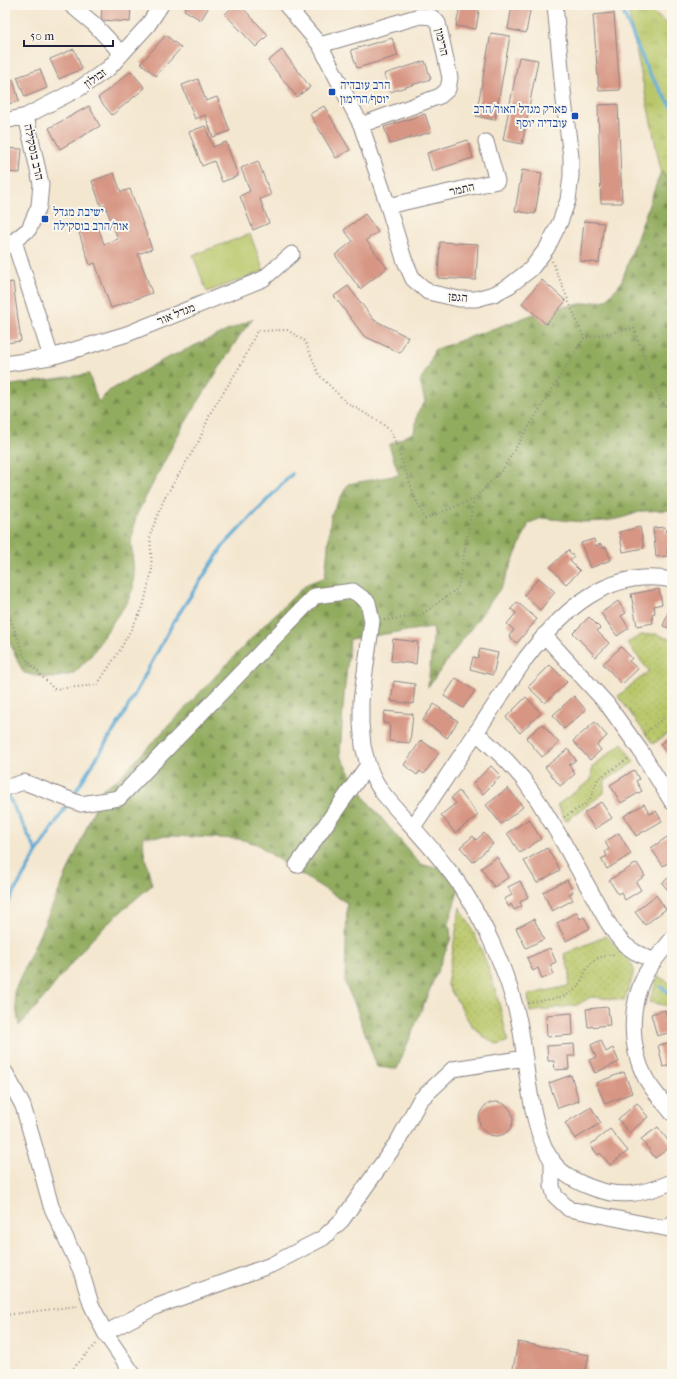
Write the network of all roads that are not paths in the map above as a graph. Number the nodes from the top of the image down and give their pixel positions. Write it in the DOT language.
graph roads {
  1 [pos="71,5"];
  2 [pos="161,5"];
  3 [pos="286,5"];
  4 [pos="555,5"];
  5 [pos="320,44"];
  6 [pos="122,54"];
  7 [pos="26,116"];
  8 [pos="5,121"];
  9 [pos="361,125"];
  10 [pos="486,142"];
  11 [pos="388,206"];
  12 [pos="10,243"];
  13 [pos="292,254"];
  14 [pos="51,357"];
  15 [pos="5,364"];
  16 [pos="672,580"];
  17 [pos="544,635"];
  18 [pos="476,732"];
  19 [pos="368,765"];
  20 [pos="5,788"];
  21 [pos="672,802"];
  22 [pos="413,827"];
  23 [pos="297,865"];
  24 [pos="672,940"];
  25 [pos="654,961"];
  26 [pos="525,1058"];
  27 [pos="5,1072"];
  28 [pos="672,1113"];
  29 [pos="552,1159"];
  30 [pos="672,1182"];
  31 [pos="672,1223"];
  32 [pos="105,1334"];
  33 [pos="133,1374"];
  1 -- 6 [label="street"];
  2 -- 6 [label="street, זבולון"];
  3 -- 5 [label="street, הגפן"];
  4 -- 11 [label="street, הגפן"];
  5 -- 9 [label="street, הגפן"];
  5 -- 9 [label="street, הרימון"];
  6 -- 7 [label="street, זבולון"];
  7 -- 8 [label="street, זבולון"];
  7 -- 12 [label="street, הרב בוסקילה"];
  9 -- 11 [label="street, הגפן"];
  10 -- 11 [label="street, התמר"];
  12 -- 14 [label="street"];
  13 -- 14 [label="street, מגדל אור"];
  14 -- 15 [label="street, מגדל אור"];
  16 -- 17 [label="street"];
  17 -- 18 [label="street"];
  17 -- 21 [label="street"];
  18 -- 22 [label="street"];
  18 -- 25 [label="street"];
  19 -- 20 [label="street"];
  19 -- 22 [label="street"];
  19 -- 23 [label="street"];
  22 -- 26 [label="street"];
  24 -- 25 [label="street"];
  25 -- 28 [label="street"];
  26 -- 29 [label="street"];
  26 -- 32 [label="street"];
  27 -- 32 [label="street"];
  29 -- 30 [label="street"];
  29 -- 31 [label="street"];
  32 -- 33 [label="street"];
}
